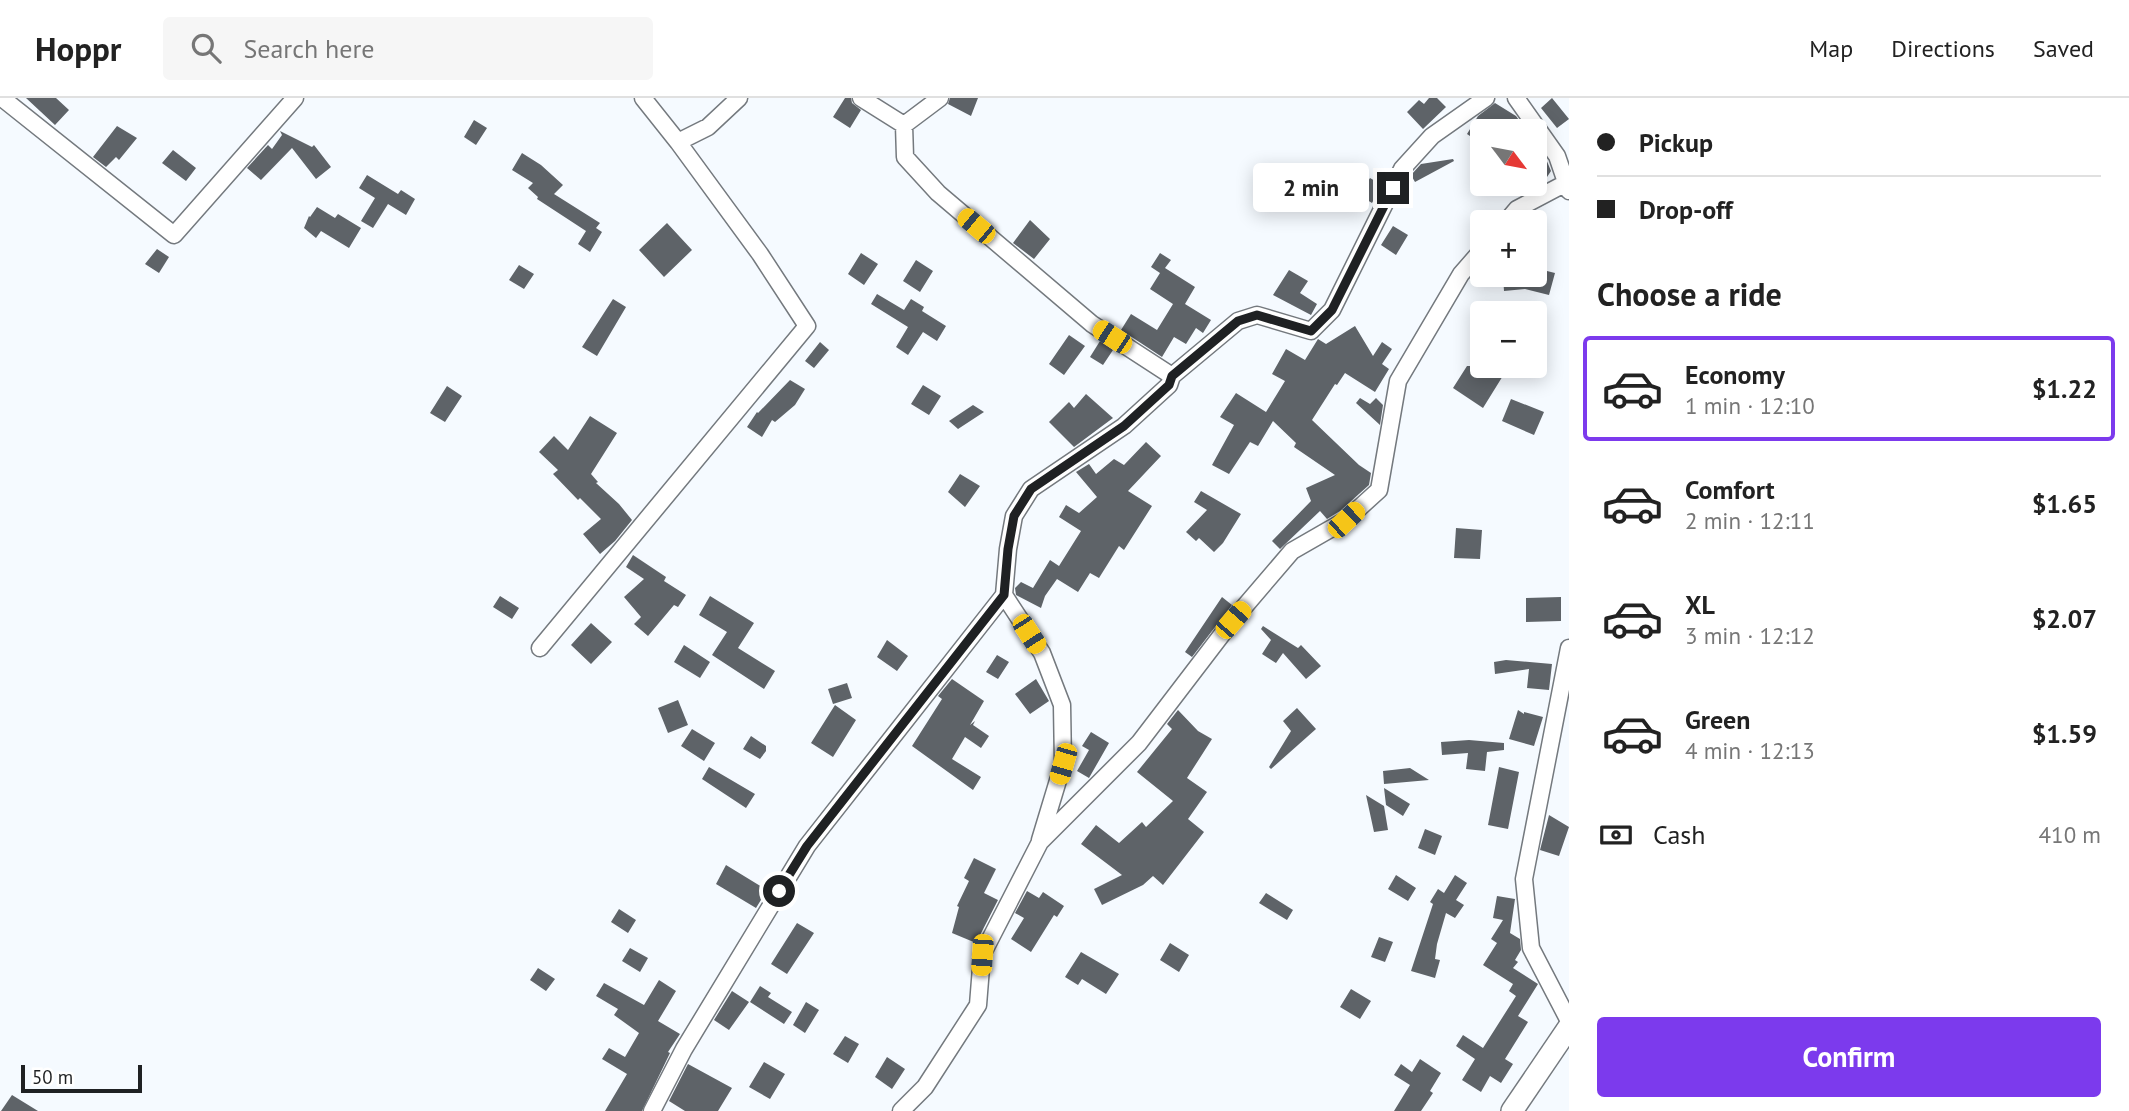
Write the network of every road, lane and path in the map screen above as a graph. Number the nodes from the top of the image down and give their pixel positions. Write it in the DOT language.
graph roads {
  1 [pos="2,98"];
  2 [pos="295,98"];
  3 [pos="643,98"];
  4 [pos="738,98"];
  5 [pos="861,98"];
  6 [pos="940,98"];
  7 [pos="1486,98"];
  8 [pos="1516,98"];
  9 [pos="904,125"];
  10 [pos="678,142"];
  11 [pos="1568,187"];
  12 [pos="1516,210"];
  13 [pos="1470,264"];
  14 [pos="1172,376"];
  15 [pos="1004,595"];
  16 [pos="540,648"];
  17 [pos="1569,648"];
  18 [pos="1040,842"];
  19 [pos="1569,1024"];
  20 [pos="652,1111"];
  21 [pos="901,1111"];
  22 [pos="1512,1111"];
  1 -- 2 [label="street"];
  3 -- 10 [label="street"];
  4 -- 10 [label="street"];
  5 -- 9 [label="street"];
  6 -- 9 [label="street"];
  7 -- 14 [label="street"];
  8 -- 11 [label="street"];
  9 -- 14 [label="street"];
  10 -- 16 [label="street"];
  11 -- 12 [label="street"];
  13 -- 18 [label="street"];
  14 -- 15 [label="street"];
  15 -- 18 [label="street"];
  15 -- 20 [label="street"];
  17 -- 19 [label="street"];
  18 -- 21 [label="street"];
  19 -- 22 [label="main road"];
}
